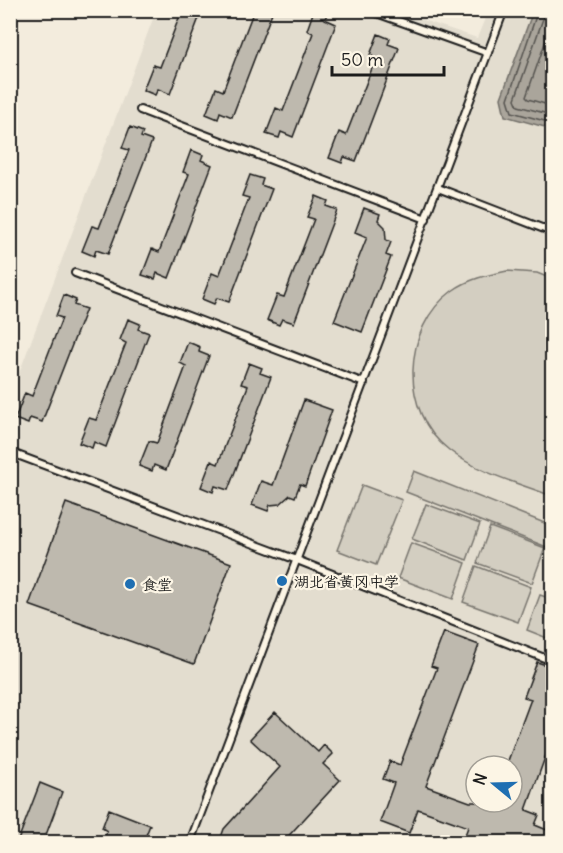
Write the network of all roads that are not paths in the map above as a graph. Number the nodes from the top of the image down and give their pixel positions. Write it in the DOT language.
graph roads {
  1 [pos="368,10"];
  2 [pos="504,10"];
  3 [pos="488,53"];
  4 [pos="140,110"];
  5 [pos="438,188"];
  6 [pos="426,219"];
  7 [pos="552,232"];
  8 [pos="75,273"];
  9 [pos="364,383"];
  10 [pos="12,453"];
  11 [pos="297,560"];
  12 [pos="552,660"];
  13 [pos="190,843"];
  1 -- 3 [label="lane"];
  2 -- 3 [label="lane"];
  3 -- 5 [label="lane"];
  4 -- 6 [label="lane"];
  5 -- 6 [label="lane"];
  5 -- 7 [label="lane"];
  6 -- 9 [label="lane"];
  8 -- 9 [label="lane"];
  9 -- 11 [label="lane"];
  10 -- 11 [label="lane"];
  11 -- 12 [label="lane"];
  11 -- 13 [label="lane"];
}
